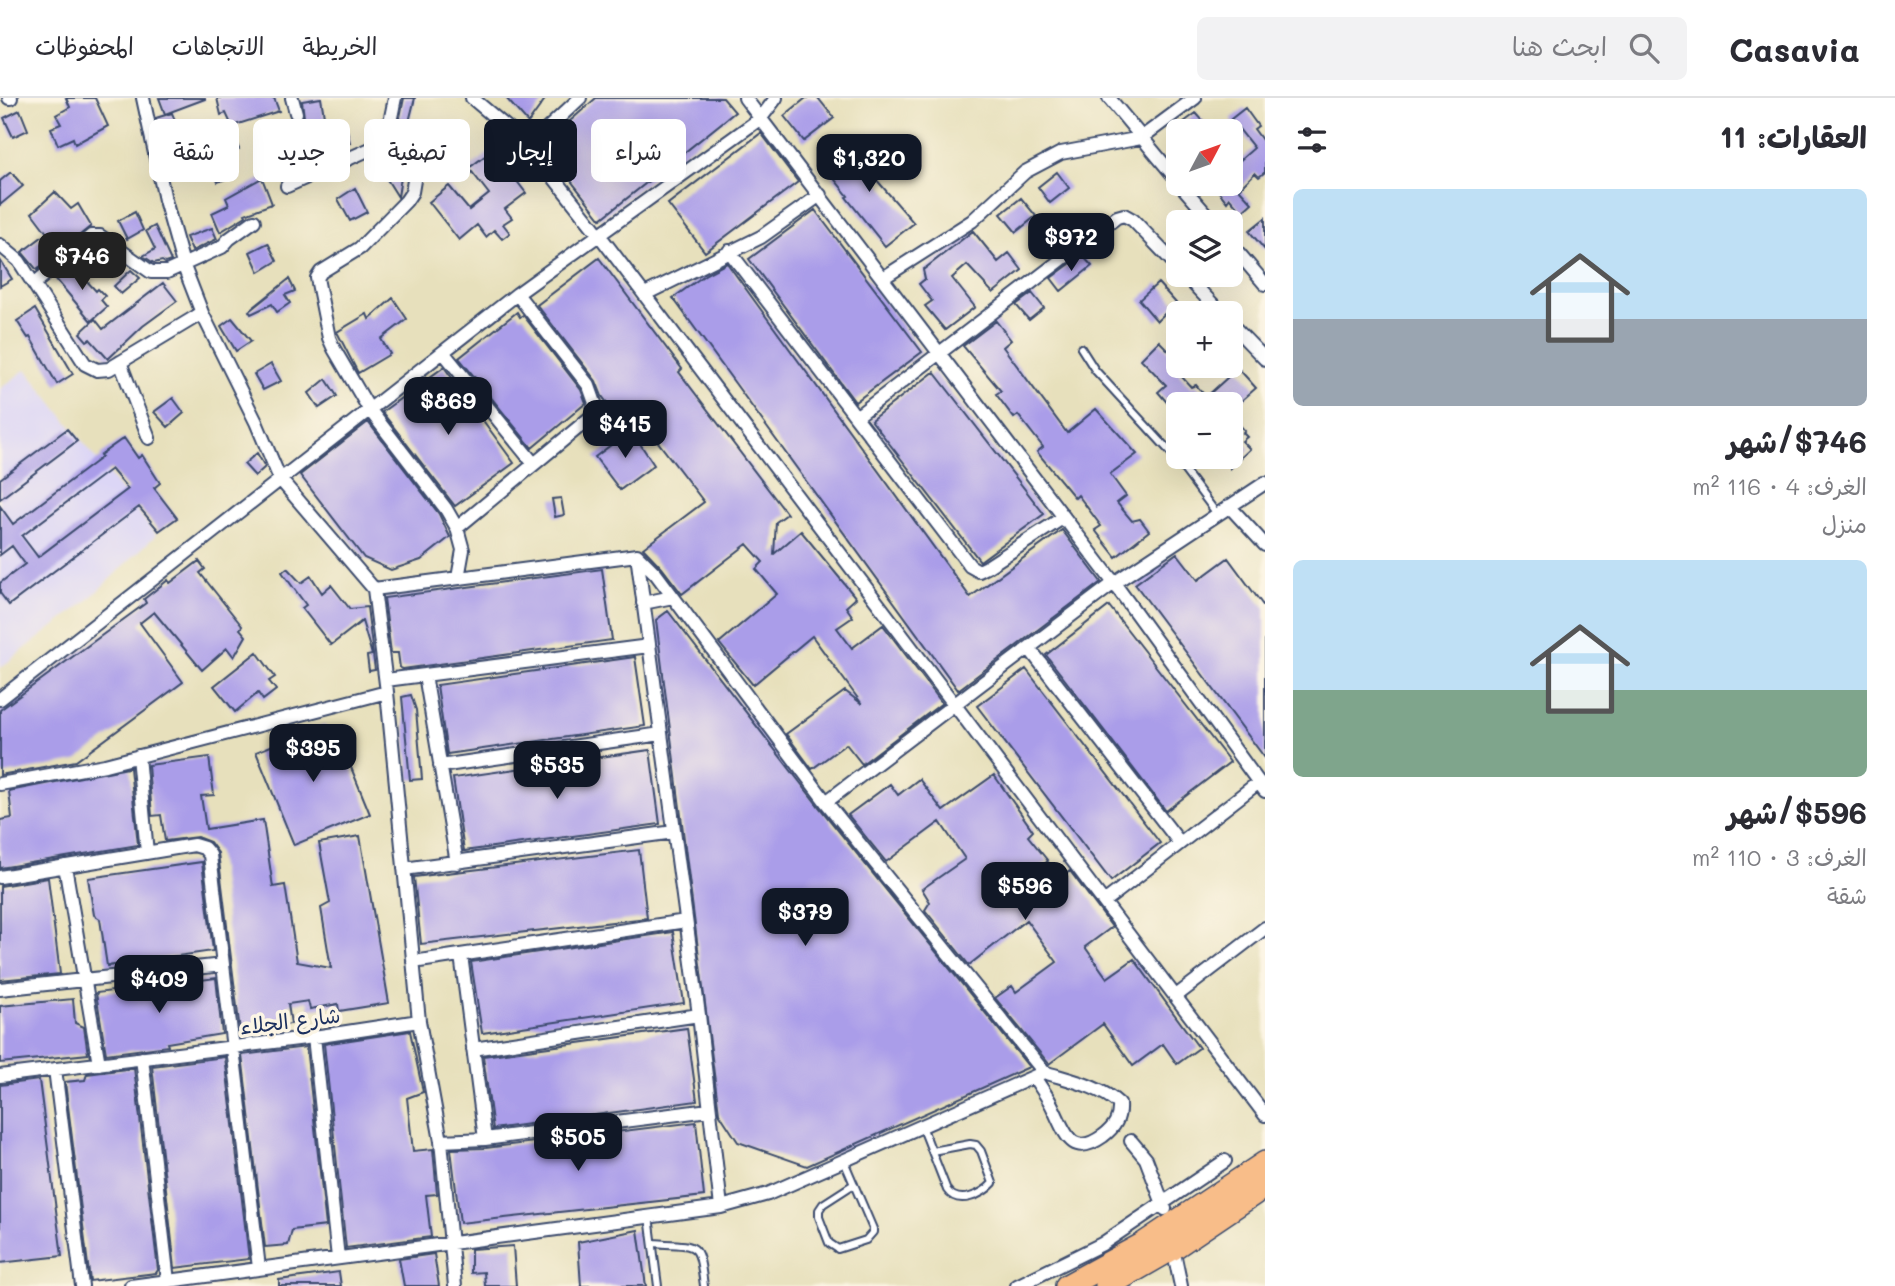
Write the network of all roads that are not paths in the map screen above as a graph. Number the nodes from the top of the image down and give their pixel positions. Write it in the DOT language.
graph roads {
  1 [pos="143,98"];
  2 [pos="292,98"];
  3 [pos="395,98"];
  4 [pos="472,98"];
  5 [pos="580,98"];
  6 [pos="746,98"];
  7 [pos="776,98"];
  8 [pos="1109,98"];
  9 [pos="1195,98"];
  10 [pos="296,113"];
  11 [pos="761,118"];
  12 [pos="497,119"];
  13 [pos="558,119"];
  14 [pos="149,126"];
  15 [pos="1141,138"];
  16 [pos="1166,167"];
  17 [pos="161,182"];
  18 [pos="414,182"];
  19 [pos="557,182"];
  20 [pos="287,186"];
  21 [pos="820,195"];
  22 [pos="1191,196"];
  23 [pos="1203,210"];
  24 [pos="254,221"];
  25 [pos="600,236"];
  26 [pos="0,245"];
  27 [pos="729,251"];
  28 [pos="1166,254"];
  29 [pos="1243,258"];
  30 [pos="183,264"];
  31 [pos="883,278"];
  32 [pos="34,284"];
  33 [pos="1265,284"];
  34 [pos="1196,287"];
  35 [pos="517,294"];
  36 [pos="645,294"];
  37 [pos="1210,301"];
  38 [pos="202,313"];
  39 [pos="1243,336"];
  40 [pos="1082,348"];
  41 [pos="443,352"];
  42 [pos="940,353"];
  43 [pos="1265,359"];
  44 [pos="120,362"];
  45 [pos="369,410"];
  46 [pos="856,417"];
  47 [pos="149,438"];
  48 [pos="534,464"];
  49 [pos="280,479"];
  50 [pos="1265,483"];
  51 [pos="1229,506"];
  52 [pos="1217,514"];
  53 [pos="1064,517"];
  54 [pos="457,528"];
  55 [pos="1265,545"];
  56 [pos="637,555"];
  57 [pos="458,578"];
  58 [pos="1114,583"];
  59 [pos="374,589"];
  60 [pos="673,597"];
  61 [pos="643,603"];
  62 [pos="649,646"];
  63 [pos="1029,648"];
  64 [pos="425,675"];
  65 [pos="387,686"];
  66 [pos="0,699"];
  67 [pos="955,705"];
  68 [pos="661,734"];
  69 [pos="138,756"];
  70 [pos="440,766"];
  71 [pos="0,785"];
  72 [pos="1262,787"];
  73 [pos="825,802"];
  74 [pos="674,832"];
  75 [pos="1180,843"];
  76 [pos="147,853"];
  77 [pos="457,863"];
  78 [pos="65,866"];
  79 [pos="404,869"];
  80 [pos="0,877"];
  81 [pos="1104,902"];
  82 [pos="686,921"];
  83 [pos="1265,928"];
  84 [pos="461,955"];
  85 [pos="413,962"];
  86 [pos="223,965"];
  87 [pos="85,978"];
  88 [pos="0,989"];
  89 [pos="1177,996"];
  90 [pos="699,1015"];
  91 [pos="419,1021"];
  92 [pos="314,1037"];
  93 [pos="234,1047"];
  94 [pos="473,1049"];
  95 [pos="142,1058"];
  96 [pos="99,1064"];
  97 [pos="55,1069"];
  98 [pos="1039,1075"];
  99 [pos="0,1076"];
  100 [pos="709,1110"];
  101 [pos="1265,1115"];
  102 [pos="922,1126"];
  103 [pos="485,1139"];
  104 [pos="441,1141"];
  105 [pos="1131,1141"];
  106 [pos="932,1152"];
  107 [pos="844,1161"];
  108 [pos="1225,1161"];
  109 [pos="1265,1164"];
  110 [pos="854,1184"];
  111 [pos="1265,1186"];
  112 [pos="721,1207"];
  113 [pos="649,1216"];
  114 [pos="1170,1226"];
  115 [pos="450,1242"];
  116 [pos="653,1243"];
  117 [pos="338,1258"];
  118 [pos="259,1268"];
  119 [pos="168,1281"];
  120 [pos="82,1286"];
  121 [pos="131,1286"];
  122 [pos="455,1286"];
  123 [pos="658,1286"];
  124 [pos="704,1286"];
  125 [pos="1017,1286"];
  126 [pos="1067,1286"];
  127 [pos="1107,1286"];
  128 [pos="1181,1286"];
  1 -- 14 [label="street"];
  2 -- 10 [label="street"];
  3 -- 20 [label="street"];
  4 -- 12 [label="street"];
  5 -- 13 [label="street"];
  6 -- 11 [label="street"];
  7 -- 11 [label="street"];
  8 -- 15 [label="street"];
  9 -- 15 [label="street"];
  11 -- 21 [label="street"];
  11 -- 25 [label="street"];
  15 -- 16 [label="street"];
  15 -- 31 [label="street"];
  17 -- 30 [label="street"];
  18 -- 45 [label="street"];
  19 -- 25 [label="street"];
  21 -- 27 [label="street"];
  21 -- 31 [label="street"];
  22 -- 23 [label="street"];
  24 -- 30 [label="street"];
  25 -- 35 [label="street"];
  25 -- 36 [label="street"];
  26 -- 32 [label="street"];
  27 -- 36 [label="street"];
  27 -- 46 [label="street"];
  28 -- 42 [label="street"];
  29 -- 33 [label="street"];
  30 -- 32 [label="street"];
  30 -- 38 [label="street"];
  31 -- 42 [label="street"];
  32 -- 44 [label="street"];
  34 -- 37 [label="street"];
  35 -- 41 [label="street"];
  35 -- 48 [label="street"];
  36 -- 67 [label="street"];
  38 -- 44 [label="street"];
  38 -- 49 [label="street"];
  39 -- 43 [label="street"];
  40 -- 52 [label="lane"];
  41 -- 45 [label="street"];
  41 -- 48 [label="street"];
  42 -- 46 [label="street"];
  42 -- 53 [label="street"];
  44 -- 47 [label="street"];
  45 -- 49 [label="street"];
  45 -- 54 [label="street"];
  46 -- 53 [label="street"];
  48 -- 54 [label="street"];
  49 -- 59 [label="street"];
  49 -- 66 [label="street"];
  50 -- 51 [label="street"];
  51 -- 52 [label="street"];
  51 -- 55 [label="street"];
  52 -- 58 [label="street"];
  53 -- 58 [label="street"];
  54 -- 57 [label="street"];
  56 -- 57 [label="street"];
  56 -- 60 [label="street"];
  56 -- 61 [label="street"];
  57 -- 59 [label="street"];
  58 -- 63 [label="street"];
  58 -- 72 [label="street"];
  59 -- 65 [label="street"];
  60 -- 61 [label="street"];
  60 -- 73 [label="street"];
  61 -- 62 [label="street"];
  62 -- 64 [label="street"];
  62 -- 68 [label="street"];
  63 -- 67 [label="street"];
  63 -- 75 [label="street"];
  64 -- 65 [label="street"];
  64 -- 70 [label="street"];
  65 -- 69 [label="street"];
  65 -- 79 [label="street"];
  67 -- 73 [label="street"];
  67 -- 81 [label="street"];
  68 -- 70 [label="street"];
  68 -- 74 [label="street"];
  69 -- 71 [label="street"];
  69 -- 76 [label="street"];
  70 -- 77 [label="street"];
  72 -- 75 [label="street"];
  73 -- 98 [label="street"];
  74 -- 77 [label="street"];
  74 -- 82 [label="street"];
  75 -- 81 [label="street"];
  76 -- 78 [label="street"];
  76 -- 86 [label="street"];
  77 -- 79 [label="street"];
  78 -- 80 [label="street"];
  78 -- 87 [label="street"];
  79 -- 85 [label="street"];
  81 -- 89 [label="street"];
  82 -- 84 [label="street"];
  82 -- 90 [label="street"];
  83 -- 89 [label="street"];
  84 -- 85 [label="street"];
  84 -- 94 [label="street"];
  85 -- 91 [label="street"];
  86 -- 87 [label="street"];
  86 -- 93 [label="street"];
  87 -- 88 [label="street"];
  87 -- 96 [label="street"];
  89 -- 101 [label="street"];
  90 -- 94 [label="street"];
  90 -- 100 [label="street"];
  91 -- 92 [label="street, شارع الجلاء"];
  91 -- 104 [label="street"];
  92 -- 93 [label="street, شارع الجلاء"];
  92 -- 117 [label="street"];
  93 -- 95 [label="street, شارع الجلاء"];
  93 -- 118 [label="street"];
  94 -- 103 [label="street"];
  95 -- 96 [label="street, شارع الجلاء"];
  95 -- 119 [label="street"];
  96 -- 97 [label="street, شارع الجلاء"];
  97 -- 99 [label="street, شارع الجلاء"];
  97 -- 120 [label="street"];
  98 -- 98 [label="street"];
  98 -- 102 [label="street"];
  100 -- 103 [label="street"];
  100 -- 112 [label="street"];
  102 -- 106 [label="lane"];
  102 -- 107 [label="street"];
  103 -- 104 [label="street"];
  104 -- 115 [label="street"];
  105 -- 114 [label="street"];
  106 -- 106 [label="lane"];
  107 -- 110 [label="lane"];
  107 -- 112 [label="street"];
  108 -- 114 [label="street"];
  109 -- 114 [label="highway"];
  110 -- 110 [label="lane"];
  111 -- 114 [label="highway"];
  112 -- 113 [label="street"];
  113 -- 115 [label="street"];
  113 -- 116 [label="lane"];
  114 -- 125 [label="street"];
  114 -- 126 [label="highway"];
  114 -- 127 [label="highway"];
  114 -- 128 [label="street"];
  115 -- 117 [label="street"];
  115 -- 122 [label="street"];
  116 -- 123 [label="lane"];
  116 -- 124 [label="lane"];
  117 -- 118 [label="street"];
  118 -- 119 [label="street"];
  119 -- 121 [label="street"];
}
